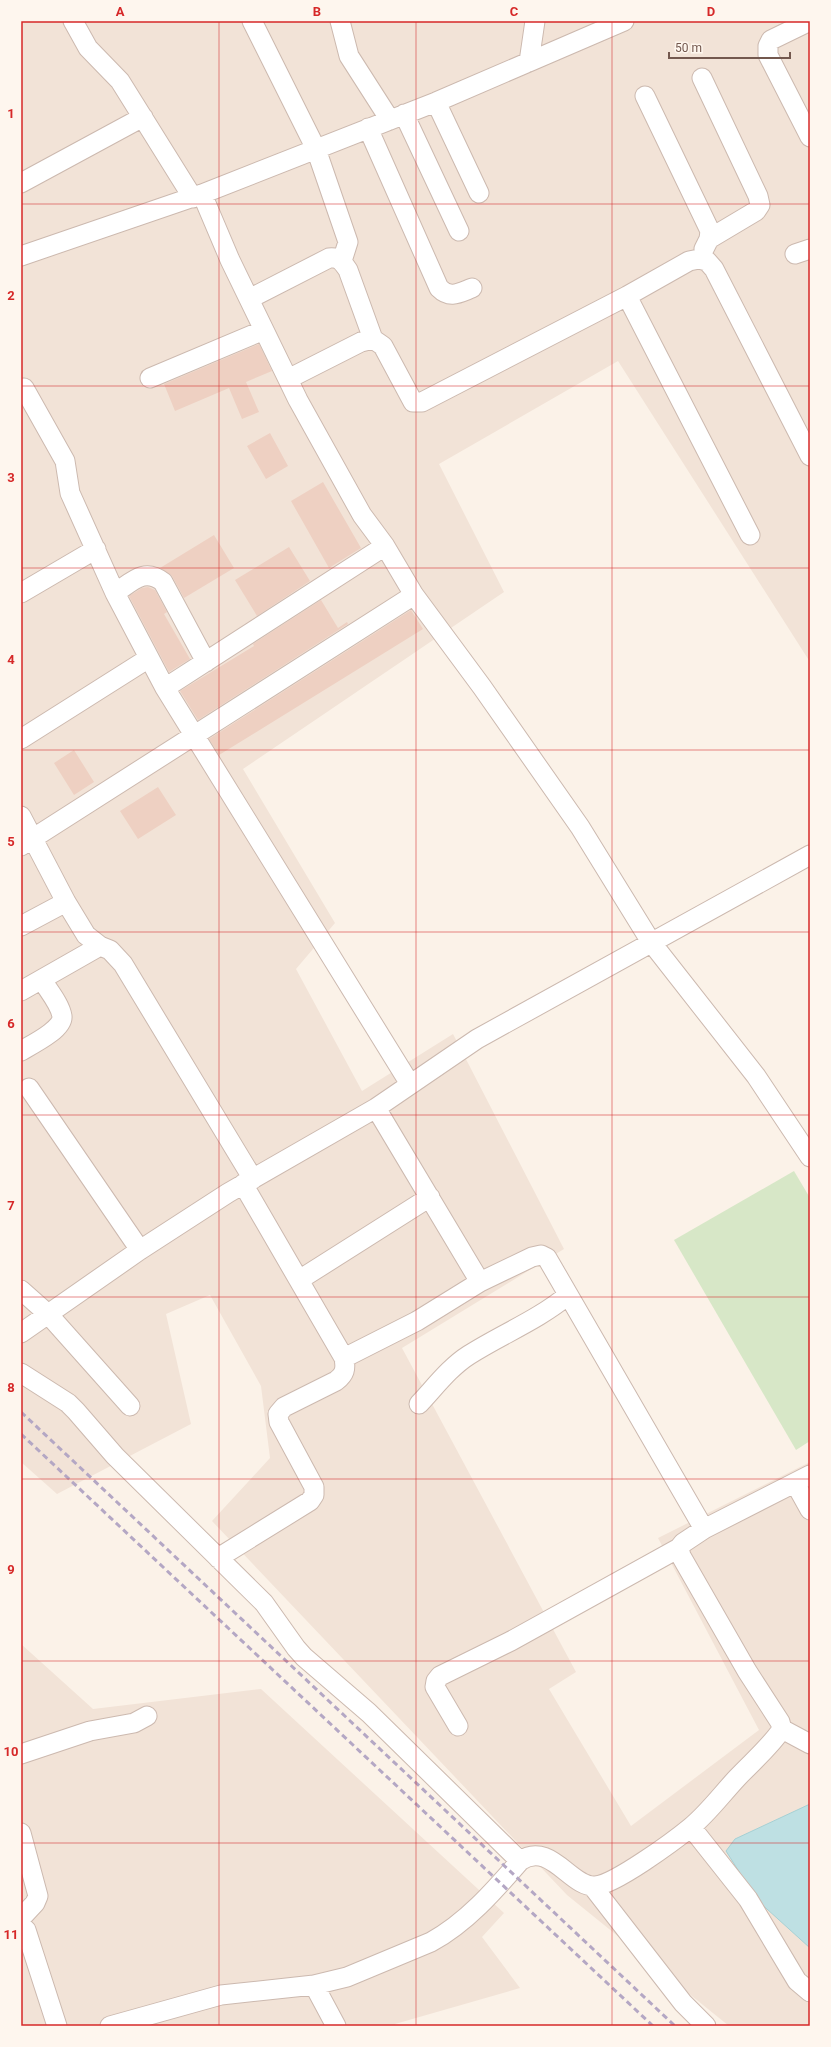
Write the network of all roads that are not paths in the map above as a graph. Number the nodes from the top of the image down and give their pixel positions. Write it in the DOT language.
graph roads {
  1 [pos="73,21"];
  2 [pos="252,21"];
  3 [pos="340,21"];
  4 [pos="535,21"];
  5 [pos="624,21"];
  6 [pos="810,21"];
  7 [pos="529,62"];
  8 [pos="702,78"];
  9 [pos="645,96"];
  10 [pos="436,102"];
  11 [pos="143,117"];
  12 [pos="397,117"];
  13 [pos="368,128"];
  14 [pos="810,137"];
  15 [pos="316,149"];
  16 [pos="21,183"];
  17 [pos="479,193"];
  18 [pos="198,196"];
  19 [pos="459,232"];
  20 [pos="709,239"];
  21 [pos="21,256"];
  22 [pos="699,259"];
  23 [pos="342,261"];
  24 [pos="472,288"];
  25 [pos="627,296"];
  26 [pos="249,299"];
  27 [pos="264,330"];
  28 [pos="373,339"];
  29 [pos="150,378"];
  30 [pos="288,379"];
  31 [pos="24,388"];
  32 [pos="810,456"];
  33 [pos="750,535"];
  34 [pos="385,546"];
  35 [pos="96,549"];
  36 [pos="21,593"];
  37 [pos="115,593"];
  38 [pos="414,595"];
  39 [pos="149,658"];
  40 [pos="206,662"];
  41 [pos="164,688"];
  42 [pos="193,734"];
  43 [pos="21,739"];
  44 [pos="21,816"];
  45 [pos="27,842"];
  46 [pos="810,855"];
  47 [pos="66,902"];
  48 [pos="21,926"];
  49 [pos="651,942"];
  50 [pos="100,946"];
  51 [pos="42,980"];
  52 [pos="21,991"];
  53 [pos="21,1051"];
  54 [pos="410,1084"];
  55 [pos="29,1088"];
  56 [pos="376,1108"];
  57 [pos="810,1157"];
  58 [pos="248,1181"];
  59 [pos="430,1197"];
  60 [pos="140,1250"];
  61 [pos="299,1280"];
  62 [pos="480,1282"];
  63 [pos="21,1290"];
  64 [pos="568,1295"];
  65 [pos="48,1314"];
  66 [pos="21,1333"];
  67 [pos="344,1358"];
  68 [pos="21,1373"];
  69 [pos="419,1404"];
  70 [pos="130,1406"];
  71 [pos="802,1479"];
  72 [pos="810,1510"];
  73 [pos="704,1530"];
  74 [pos="679,1548"];
  75 [pos="218,1558"];
  76 [pos="147,1716"];
  77 [pos="458,1726"];
  78 [pos="782,1729"];
  79 [pos="810,1744"];
  80 [pos="21,1754"];
  81 [pos="691,1827"];
  82 [pos="21,1833"];
  83 [pos="520,1861"];
  84 [pos="593,1887"];
  85 [pos="21,1918"];
  86 [pos="21,1926"];
  87 [pos="314,1986"];
  88 [pos="810,1992"];
  89 [pos="117,2025"];
  90 [pos="57,2026"];
  91 [pos="336,2026"];
  92 [pos="706,2026"];
  1 -- 11 [label="street"];
  2 -- 15 [label="street"];
  3 -- 12 [label="street"];
  4 -- 7 [label="street"];
  5 -- 7 [label="street"];
  6 -- 14 [label="street"];
  7 -- 10 [label="street"];
  8 -- 20 [label="street"];
  9 -- 20 [label="street"];
  10 -- 12 [label="street"];
  10 -- 17 [label="street"];
  11 -- 16 [label="street"];
  11 -- 18 [label="street"];
  12 -- 13 [label="street"];
  12 -- 19 [label="street"];
  13 -- 15 [label="street"];
  13 -- 24 [label="street"];
  15 -- 18 [label="street"];
  15 -- 23 [label="street"];
  18 -- 21 [label="street"];
  18 -- 26 [label="street"];
  20 -- 22 [label="street"];
  22 -- 25 [label="street"];
  22 -- 32 [label="street"];
  23 -- 26 [label="street"];
  23 -- 28 [label="street"];
  25 -- 28 [label="street"];
  25 -- 33 [label="street"];
  26 -- 27 [label="street"];
  27 -- 29 [label="street"];
  27 -- 30 [label="street"];
  28 -- 30 [label="street"];
  30 -- 34 [label="street"];
  31 -- 35 [label="street"];
  34 -- 38 [label="street"];
  34 -- 40 [label="street"];
  35 -- 36 [label="street"];
  35 -- 37 [label="street"];
  37 -- 39 [label="street"];
  37 -- 40 [label="street"];
  38 -- 42 [label="street"];
  38 -- 49 [label="street"];
  39 -- 41 [label="street"];
  39 -- 43 [label="street"];
  40 -- 41 [label="street"];
  41 -- 42 [label="street"];
  42 -- 45 [label="street"];
  42 -- 54 [label="street"];
  44 -- 45 [label="street"];
  45 -- 47 [label="street"];
  46 -- 49 [label="street"];
  47 -- 48 [label="street"];
  47 -- 50 [label="street"];
  49 -- 54 [label="street"];
  49 -- 57 [label="street"];
  50 -- 51 [label="street"];
  50 -- 58 [label="street"];
  51 -- 52 [label="street"];
  51 -- 53 [label="street"];
  54 -- 56 [label="street"];
  55 -- 60 [label="street"];
  56 -- 58 [label="street"];
  56 -- 59 [label="street"];
  58 -- 60 [label="street"];
  58 -- 61 [label="street"];
  59 -- 61 [label="street"];
  59 -- 62 [label="street"];
  60 -- 65 [label="street"];
  61 -- 67 [label="street"];
  62 -- 64 [label="street"];
  62 -- 67 [label="street"];
  63 -- 65 [label="street"];
  64 -- 69 [label="street"];
  64 -- 73 [label="street"];
  65 -- 66 [label="street"];
  65 -- 70 [label="street"];
  67 -- 75 [label="street"];
  68 -- 75 [label="street"];
  71 -- 72 [label="street"];
  71 -- 73 [label="street"];
  73 -- 74 [label="street"];
  74 -- 77 [label="street"];
  74 -- 78 [label="street"];
  75 -- 83 [label="street"];
  76 -- 80 [label="street"];
  78 -- 79 [label="street"];
  78 -- 81 [label="street"];
  81 -- 84 [label="street"];
  81 -- 88 [label="street"];
  82 -- 85 [label="street"];
  83 -- 84 [label="street"];
  83 -- 87 [label="street"];
  84 -- 92 [label="street"];
  86 -- 90 [label="street"];
  87 -- 89 [label="street"];
  87 -- 91 [label="street"];
}
